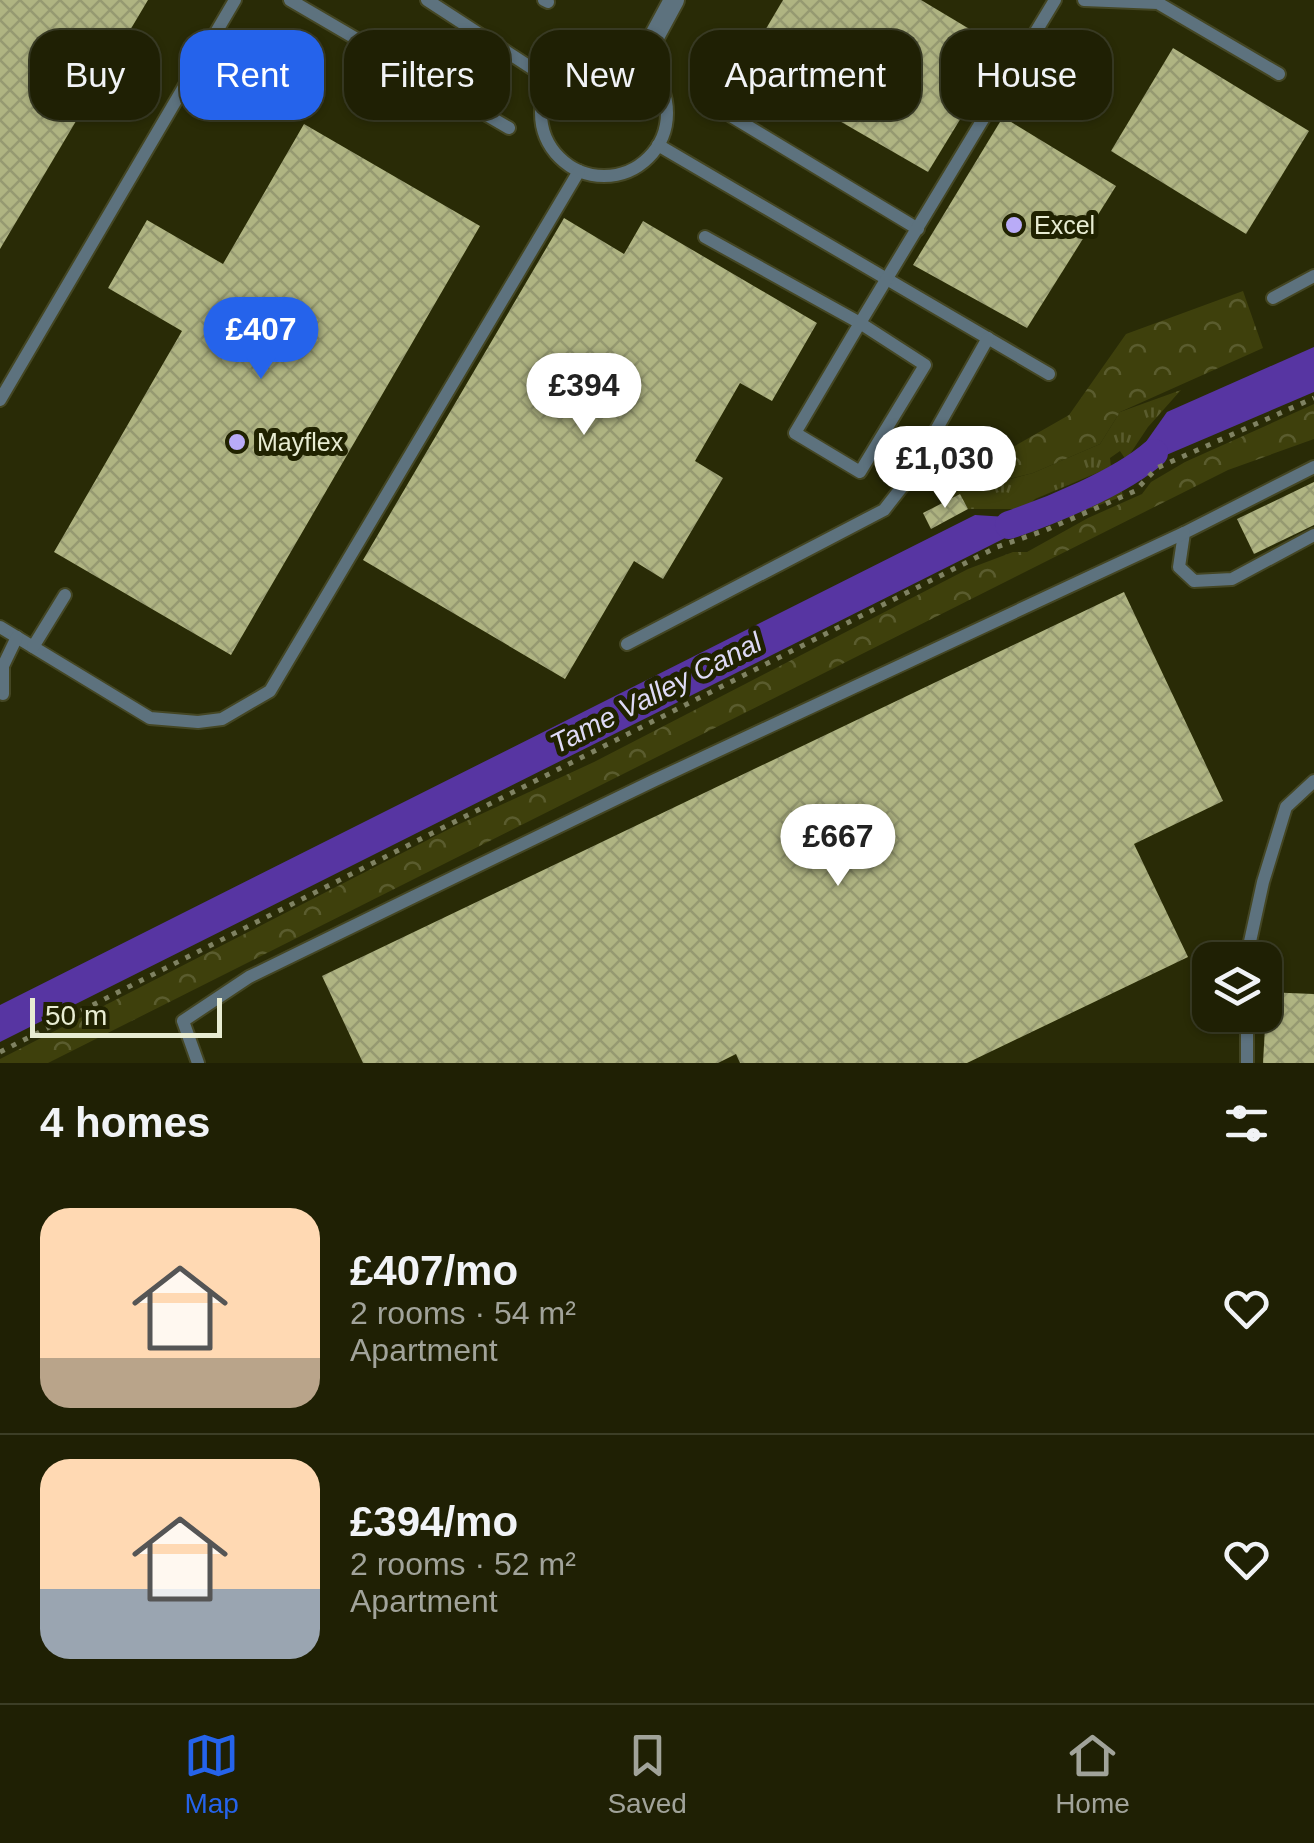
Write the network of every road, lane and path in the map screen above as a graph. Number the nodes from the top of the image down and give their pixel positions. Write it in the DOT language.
graph roads {
  1 [pos="235,0"];
  2 [pos="290,0"];
  3 [pos="427,0"];
  4 [pos="674,0"];
  5 [pos="1055,0"];
  6 [pos="1084,0"];
  7 [pos="658,30"];
  8 [pos="530,67"];
  9 [pos="1279,74"];
  10 [pos="541,120"];
  11 [pos="666,120"];
  12 [pos="738,120"];
  13 [pos="509,128"];
  14 [pos="658,145"];
  15 [pos="579,171"];
  16 [pos="918,229"];
  17 [pos="705,237"];
  18 [pos="1314,276"];
  19 [pos="888,278"];
  20 [pos="1273,298"];
  21 [pos="860,323"];
  22 [pos="988,338"];
  23 [pos="1049,374"];
  24 [pos="1314,398"];
  25 [pos="0,400"];
  26 [pos="1314,467"];
  27 [pos="1184,533"];
  28 [pos="1314,535"];
  29 [pos="65,595"];
  30 [pos="0,627"];
  31 [pos="18,637"];
  32 [pos="627,644"];
  33 [pos="33,647"];
  34 [pos="3,694"];
  35 [pos="1314,781"];
  36 [pos="1250,942"];
  37 [pos="1246,1032"];
  38 [pos="0,1052"];
  39 [pos="198,1063"];
  40 [pos="1247,1063"];
  1 -- 25 [label="lane"];
  2 -- 13 [label="lane"];
  3 -- 8 [label="lane"];
  4 -- 7 [label="street"];
  5 -- 16 [label="lane"];
  6 -- 9 [label="lane"];
  10 -- 15 [label="lane"];
  11 -- 14 [label="lane"];
  12 -- 16 [label="lane"];
  14 -- 15 [label="lane"];
  14 -- 19 [label="lane"];
  15 -- 33 [label="lane"];
  16 -- 19 [label="lane"];
  17 -- 21 [label="lane"];
  18 -- 20 [label="lane"];
  19 -- 21 [label="lane"];
  19 -- 22 [label="lane"];
  21 -- 21 [label="lane"];
  22 -- 23 [label="lane"];
  22 -- 32 [label="lane"];
  24 -- 38 [label="path"];
  26 -- 27 [label="lane"];
  27 -- 28 [label="lane"];
  27 -- 39 [label="lane"];
  29 -- 33 [label="lane"];
  30 -- 31 [label="lane"];
  31 -- 33 [label="lane"];
  31 -- 34 [label="lane"];
  35 -- 36 [label="lane"];
  37 -- 40 [label="lane"];
}
